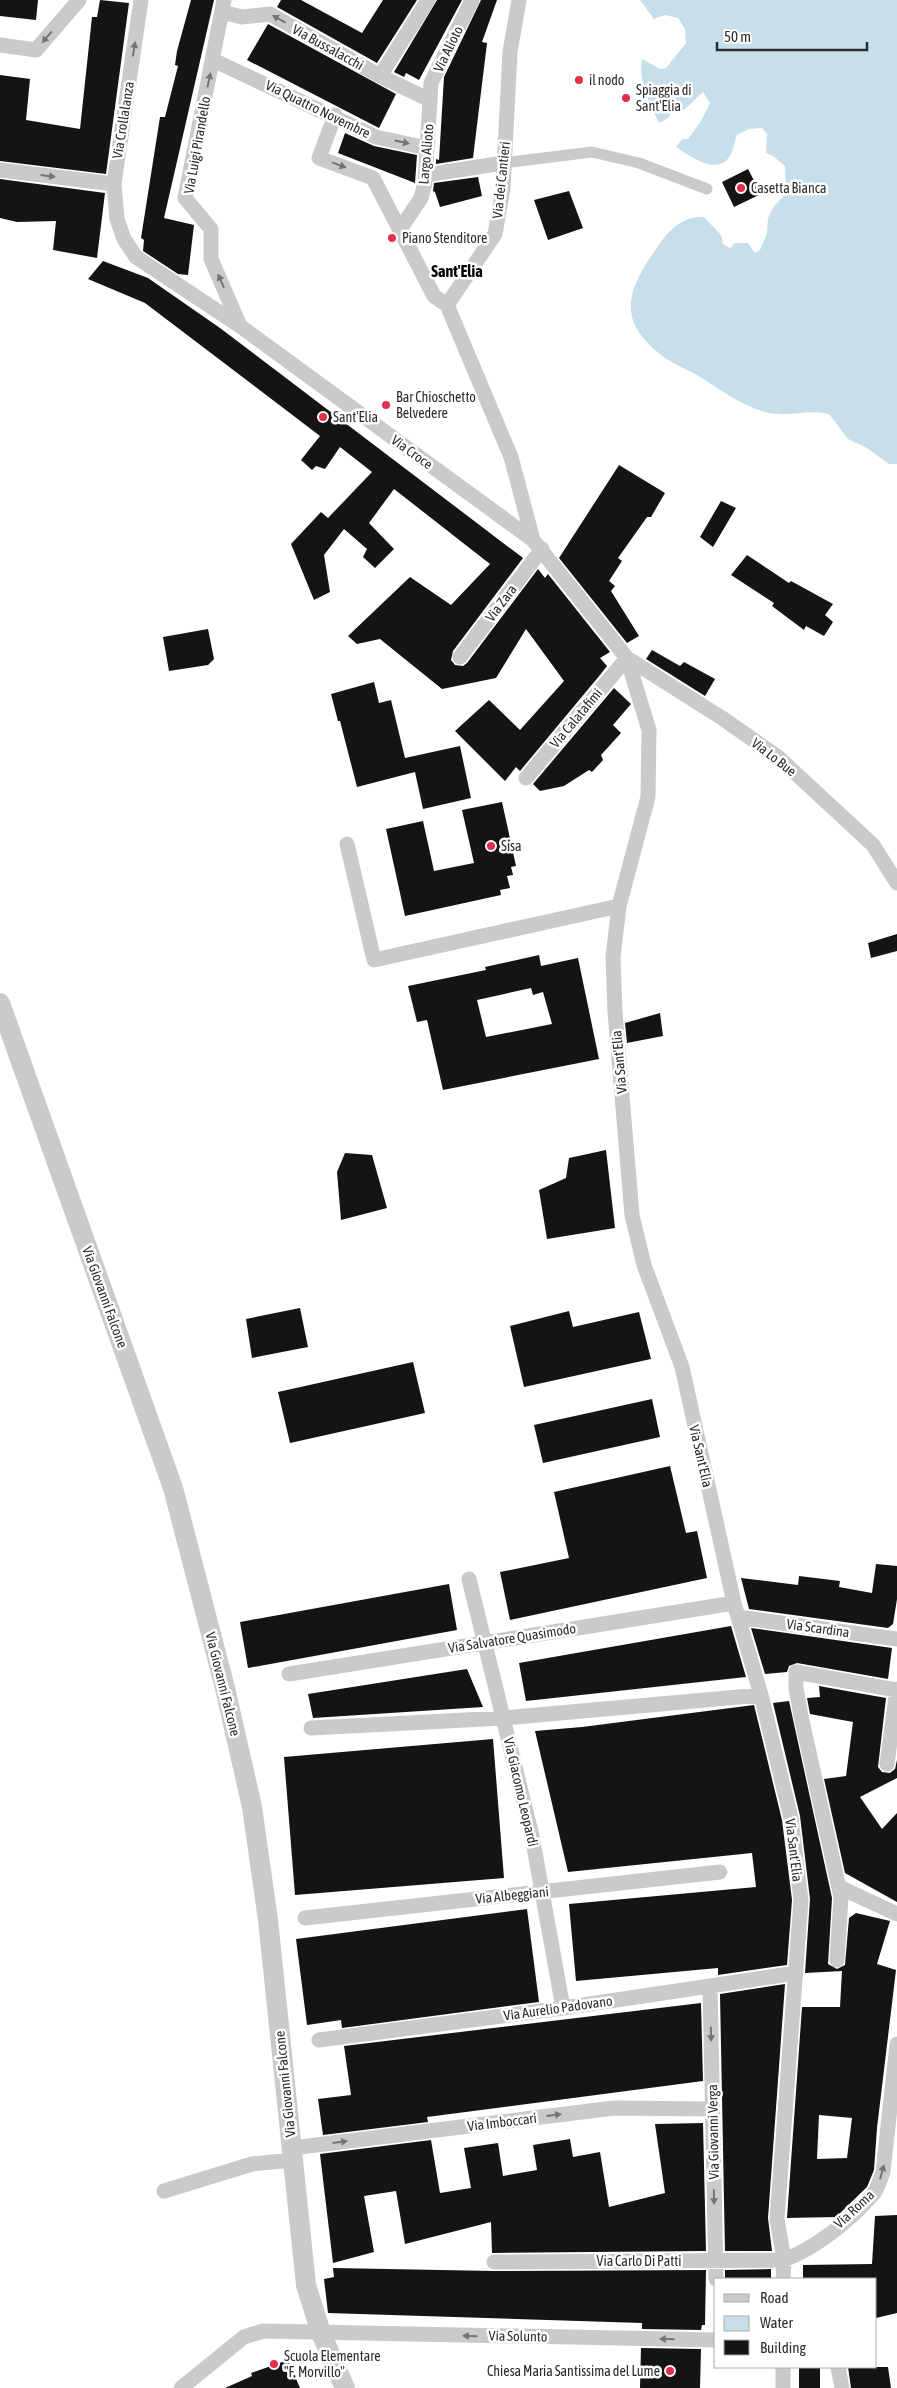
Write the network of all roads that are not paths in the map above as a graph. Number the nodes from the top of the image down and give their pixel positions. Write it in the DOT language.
graph roads {
  1 [pos="79,0"];
  2 [pos="141,0"];
  3 [pos="428,0"];
  4 [pos="472,0"];
  5 [pos="519,0"];
  6 [pos="223,6"];
  7 [pos="0,45"];
  8 [pos="213,60"];
  9 [pos="380,76"];
  10 [pos="430,100"];
  11 [pos="335,116"];
  12 [pos="427,148"];
  13 [pos="504,162"];
  14 [pos="0,170"];
  15 [pos="426,175"];
  16 [pos="114,184"];
  17 [pos="707,188"];
  18 [pos="399,231"];
  19 [pos="124,238"];
  20 [pos="448,306"];
  21 [pos="240,326"];
  22 [pos="538,545"];
  23 [pos="460,657"];
  24 [pos="626,658"];
  25 [pos="526,778"];
  26 [pos="347,844"];
  27 [pos="897,883"];
  28 [pos="619,906"];
  29 [pos="0,1003"];
  30 [pos="469,1579"];
  31 [pos="736,1610"];
  32 [pos="897,1639"];
  33 [pos="485,1642"];
  34 [pos="289,1674"];
  35 [pos="897,1689"];
  36 [pos="761,1695"];
  37 [pos="504,1718"];
  38 [pos="311,1728"];
  39 [pos="887,1764"];
  40 [pos="720,1872"];
  41 [pos="839,1887"];
  42 [pos="542,1892"];
  43 [pos="897,1914"];
  44 [pos="305,1918"];
  45 [pos="837,1960"];
  46 [pos="796,1973"];
  47 [pos="710,1986"];
  48 [pos="563,2008"];
  49 [pos="319,2040"];
  50 [pos="897,2044"];
  51 [pos="712,2109"];
  52 [pos="292,2154"];
  53 [pos="164,2191"];
  54 [pos="784,2260"];
  55 [pos="716,2261"];
  56 [pos="494,2262"];
  57 [pos="716,2278"];
  58 [pos="783,2278"];
  59 [pos="321,2333"];
  60 [pos="714,2340"];
  61 [pos="783,2368"];
  62 [pos="838,2368"];
  63 [pos="181,2388"];
  64 [pos="345,2388"];
  65 [pos="783,2388"];
  66 [pos="842,2388"];
  1 -- 7 [label="street, one-way"];
  16 -- 2 [label="street, Via Crollalanza, one-way"];
  3 -- 9 [label="street"];
  4 -- 10 [label="street, Via Alioto"];
  5 -- 13 [label="street, Via dei Cantieri"];
  6 -- 8 [label="street, Via Luigi Pirandello"];
  9 -- 6 [label="street, Via Bussalacchi, one-way"];
  8 -- 11 [label="street, Via Quattro Novembre"];
  21 -- 8 [label="street, Via Luigi Pirandello, one-way"];
  9 -- 10 [label="street, Via Bussalacchi"];
  10 -- 12 [label="street, Largo Alioto"];
  11 -- 12 [label="street, Via Quattro Novembre, one-way"];
  11 -- 18 [label="street, one-way"];
  12 -- 15 [label="street, Largo Alioto"];
  13 -- 15 [label="street"];
  13 -- 17 [label="street"];
  13 -- 20 [label="street, Via dei Cantieri"];
  14 -- 16 [label="street, one-way"];
  15 -- 18 [label="street, Largo Alioto"];
  16 -- 19 [label="street, Via Crollalanza"];
  18 -- 20 [label="street"];
  19 -- 21 [label="street, Via Croce"];
  20 -- 22 [label="street"];
  21 -- 22 [label="street, Via Croce"];
  22 -- 23 [label="street, Via Zara"];
  22 -- 24 [label="street, Via Croce"];
  24 -- 25 [label="street, Via Calatafimi"];
  24 -- 27 [label="street, Via Lo Bue"];
  24 -- 28 [label="street, Via Sant'Elia"];
  26 -- 28 [label="street"];
  28 -- 31 [label="street, Via Sant'Elia"];
  29 -- 52 [label="street, Via Giovanni Falcone"];
  30 -- 33 [label="street, Via Giacomo Leopardi"];
  31 -- 32 [label="street, Via Scardina"];
  31 -- 33 [label="street, Via Salvatore Quasimodo"];
  31 -- 36 [label="street, Via Sant'Elia"];
  33 -- 34 [label="street, Via Salvatore Quasimodo"];
  33 -- 37 [label="street, Via Giacomo Leopardi"];
  35 -- 39 [label="street"];
  35 -- 41 [label="street"];
  36 -- 37 [label="street"];
  36 -- 46 [label="street, Via Sant'Elia"];
  37 -- 38 [label="street"];
  37 -- 42 [label="street, Via Giacomo Leopardi"];
  40 -- 42 [label="street, Via Albeggiani"];
  41 -- 43 [label="street"];
  41 -- 45 [label="street"];
  42 -- 44 [label="street, Via Albeggiani"];
  42 -- 48 [label="street, Via Giacomo Leopardi"];
  46 -- 47 [label="street, Via Aurelio Padovano"];
  46 -- 54 [label="street, Via Sant'Elia"];
  47 -- 48 [label="street, Via Aurelio Padovano"];
  47 -- 51 [label="street, Via Giovanni Verga, one-way"];
  48 -- 49 [label="street, Via Aurelio Padovano"];
  54 -- 50 [label="street, Via Roma, one-way"];
  52 -- 51 [label="street, Via Imboccari, one-way"];
  51 -- 55 [label="street, Via Giovanni Verga, one-way"];
  52 -- 53 [label="street, Via Imboccari"];
  52 -- 59 [label="street, Via Giovanni Falcone"];
  54 -- 55 [label="street, Via Carlo Di Patti"];
  54 -- 58 [label="street, Via Sant'Elia"];
  55 -- 56 [label="street, Via Carlo Di Patti"];
  55 -- 57 [label="street, Via Giovanni Verga"];
  60 -- 59 [label="street, Via Solunto, one-way"];
  59 -- 63 [label="street, Via Solunto"];
  59 -- 64 [label="street, Via Giovanni Falcone"];
  61 -- 65 [label="street"];
  62 -- 66 [label="street"];
}
